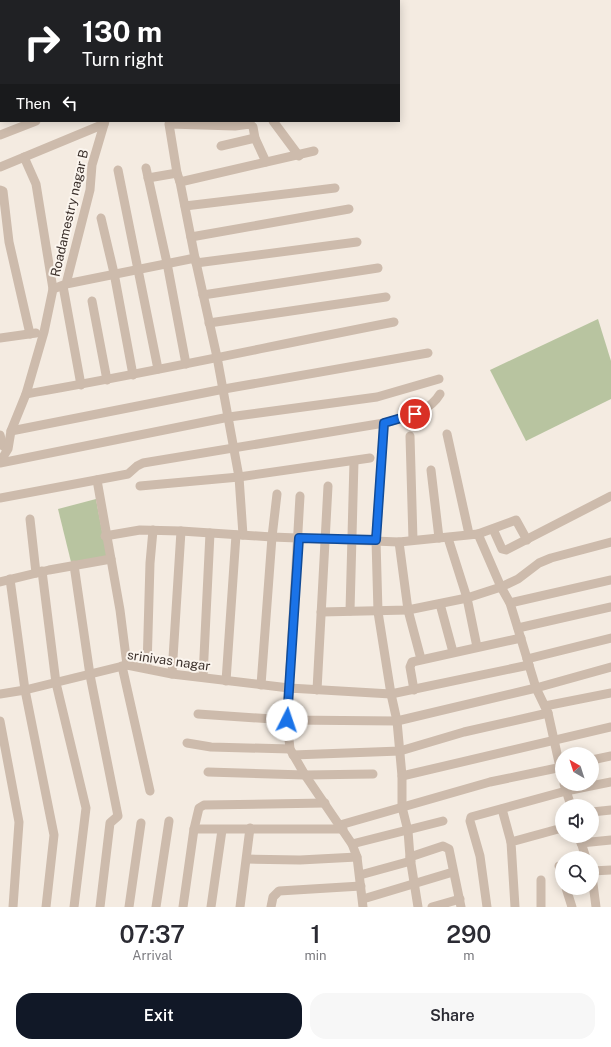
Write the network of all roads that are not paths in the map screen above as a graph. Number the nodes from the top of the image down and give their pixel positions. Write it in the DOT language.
graph roads {
  1 [pos="33,122"];
  2 [pos="104,122"];
  3 [pos="274,122"];
  4 [pos="169,123"];
  5 [pos="0,135"];
  6 [pos="255,138"];
  7 [pos="221,146"];
  8 [pos="314,151"];
  9 [pos="299,156"];
  10 [pos="24,157"];
  11 [pos="266,162"];
  12 [pos="0,167"];
  13 [pos="118,170"];
  14 [pos="179,178"];
  15 [pos="335,188"];
  16 [pos="0,190"];
  17 [pos="185,206"];
  18 [pos="349,209"];
  19 [pos="102,218"];
  20 [pos="191,237"];
  21 [pos="5,242"];
  22 [pos="357,242"];
  23 [pos="196,261"];
  24 [pos="167,263"];
  25 [pos="378,268"];
  26 [pos="139,270"];
  27 [pos="114,273"];
  28 [pos="65,285"];
  29 [pos="53,289"];
  30 [pos="203,295"];
  31 [pos="386,297"];
  32 [pos="92,301"];
  33 [pos="394,322"];
  34 [pos="209,323"];
  35 [pos="44,332"];
  36 [pos="30,334"];
  37 [pos="0,338"];
  38 [pos="428,353"];
  39 [pos="218,357"];
  40 [pos="186,364"];
  41 [pos="158,369"];
  42 [pos="133,375"];
  43 [pos="439,379"];
  44 [pos="107,380"];
  45 [pos="81,385"];
  46 [pos="224,389"];
  47 [pos="26,394"];
  48 [pos="440,394"];
  49 [pos="229,418"];
  50 [pos="384,423"];
  51 [pos="12,431"];
  52 [pos="447,434"];
  53 [pos="0,435"];
  54 [pos="410,436"];
  55 [pos="4,447"];
  56 [pos="234,447"];
  57 [pos="370,458"];
  58 [pos="354,461"];
  59 [pos="0,462"];
  60 [pos="431,470"];
  61 [pos="240,477"];
  62 [pos="97,480"];
  63 [pos="140,486"];
  64 [pos="328,486"];
  65 [pos="277,494"];
  66 [pos="300,496"];
  67 [pos="611,496"];
  68 [pos="0,498"];
  69 [pos="30,519"];
  70 [pos="493,529"];
  71 [pos="154,530"];
  72 [pos="181,531"];
  73 [pos="210,533"];
  74 [pos="469,534"];
  75 [pos="478,534"];
  76 [pos="239,535"];
  77 [pos="105,536"];
  78 [pos="272,537"];
  79 [pos="299,538"];
  80 [pos="443,538"];
  81 [pos="326,539"];
  82 [pos="352,540"];
  83 [pos="376,540"];
  84 [pos="413,540"];
  85 [pos="526,540"];
  86 [pos="400,542"];
  87 [pos="611,542"];
  88 [pos="111,559"];
  89 [pos="74,565"];
  90 [pos="39,572"];
  91 [pos="10,579"];
  92 [pos="611,580"];
  93 [pos="0,582"];
  94 [pos="501,587"];
  95 [pos="467,598"];
  96 [pos="510,603"];
  97 [pos="440,604"];
  98 [pos="611,607"];
  99 [pos="408,610"];
  100 [pos="350,611"];
  101 [pos="321,612"];
  102 [pos="378,612"];
  103 [pos="518,628"];
  104 [pos="521,638"];
  105 [pos="611,638"];
  106 [pos="477,646"];
  107 [pos="453,652"];
  108 [pos="421,660"];
  109 [pos="528,662"];
  110 [pos="125,666"];
  111 [pos="611,667"];
  112 [pos="147,668"];
  113 [pos="172,674"];
  114 [pos="90,675"];
  115 [pos="202,677"];
  116 [pos="226,681"];
  117 [pos="56,683"];
  118 [pos="261,684"];
  119 [pos="289,688"];
  120 [pos="536,688"];
  121 [pos="25,690"];
  122 [pos="317,690"];
  123 [pos="414,690"];
  124 [pos="611,693"];
  125 [pos="0,694"];
  126 [pos="391,694"];
  127 [pos="546,710"];
  128 [pos="198,714"];
  129 [pos="287,720"];
  130 [pos="0,721"];
  131 [pos="398,721"];
  132 [pos="611,727"];
  133 [pos="555,740"];
  134 [pos="187,743"];
  135 [pos="556,747"];
  136 [pos="400,751"];
  137 [pos="292,752"];
  138 [pos="611,756"];
  139 [pos="599,759"];
  140 [pos="555,771"];
  141 [pos="208,772"];
  142 [pos="373,774"];
  143 [pos="305,775"];
  144 [pos="402,776"];
  145 [pos="611,782"];
  146 [pos="599,784"];
  147 [pos="150,791"];
  148 [pos="556,791"];
  149 [pos="325,803"];
  150 [pos="402,806"];
  151 [pos="502,809"];
  152 [pos="611,810"];
  153 [pos="599,811"];
  154 [pos="169,821"];
  155 [pos="443,821"];
  156 [pos="141,823"];
  157 [pos="342,827"];
  158 [pos="250,828"];
  159 [pos="194,830"];
  160 [pos="222,830"];
  161 [pos="555,830"];
  162 [pos="408,831"];
  163 [pos="599,840"];
  164 [pos="611,840"];
  165 [pos="511,842"];
  166 [pos="352,844"];
  167 [pos="357,857"];
  168 [pos="247,859"];
  169 [pos="410,859"];
  170 [pos="611,870"];
  171 [pos="599,871"];
  172 [pos="453,872"];
  173 [pos="360,876"];
  174 [pos="541,880"];
  175 [pos="414,883"];
  176 [pos="362,886"];
  177 [pos="568,895"];
  178 [pos="594,895"];
  179 [pos="363,903"];
  180 [pos="460,903"];
  181 [pos="13,907"];
  182 [pos="46,907"];
  183 [pos="74,907"];
  184 [pos="100,907"];
  185 [pos="128,907"];
  186 [pos="156,907"];
  187 [pos="183,907"];
  188 [pos="211,907"];
  189 [pos="240,907"];
  190 [pos="271,907"];
  191 [pos="418,907"];
  192 [pos="432,907"];
  193 [pos="487,907"];
  194 [pos="515,907"];
  195 [pos="541,907"];
  196 [pos="572,907"];
  197 [pos="596,907"];
  1 -- 5 [label="street"];
  2 -- 10 [label="street"];
  2 -- 28 [label="street, Roadamestry nagar B"];
  3 -- 9 [label="street"];
  4 -- 6 [label="street"];
  4 -- 14 [label="street"];
  6 -- 7 [label="street"];
  6 -- 11 [label="street"];
  8 -- 9 [label="street"];
  9 -- 11 [label="street"];
  10 -- 12 [label="street"];
  10 -- 29 [label="street"];
  11 -- 14 [label="street"];
  13 -- 26 [label="street"];
  14 -- 17 [label="street"];
  14 -- 24 [label="street"];
  15 -- 17 [label="street"];
  16 -- 21 [label="street"];
  17 -- 20 [label="street"];
  18 -- 20 [label="street"];
  19 -- 27 [label="street"];
  20 -- 23 [label="street"];
  21 -- 36 [label="street"];
  22 -- 23 [label="street"];
  23 -- 24 [label="street"];
  23 -- 30 [label="street"];
  24 -- 26 [label="street"];
  24 -- 40 [label="street"];
  25 -- 30 [label="street"];
  26 -- 27 [label="street"];
  26 -- 41 [label="street"];
  27 -- 28 [label="street"];
  27 -- 42 [label="street"];
  28 -- 29 [label="street, Roadamestry nagar B"];
  28 -- 45 [label="street"];
  29 -- 35 [label="street, Roadamestry nagar B"];
  30 -- 34 [label="street"];
  31 -- 34 [label="street"];
  32 -- 44 [label="street"];
  33 -- 39 [label="street"];
  34 -- 39 [label="street"];
  35 -- 36 [label="street"];
  35 -- 47 [label="street, Roadamestry nagar B"];
  36 -- 37 [label="street"];
  38 -- 46 [label="street"];
  39 -- 40 [label="street"];
  39 -- 46 [label="street"];
  40 -- 41 [label="street"];
  41 -- 42 [label="street"];
  42 -- 44 [label="street"];
  43 -- 49 [label="street"];
  44 -- 45 [label="street"];
  45 -- 47 [label="street"];
  46 -- 49 [label="street"];
  46 -- 51 [label="street"];
  47 -- 51 [label="street, Roadamestry nagar B"];
  48 -- 50 [label="street"];
  49 -- 56 [label="street"];
  49 -- 59 [label="street"];
  50 -- 56 [label="street"];
  50 -- 83 [label="street"];
  51 -- 55 [label="street, Roadamestry nagar B"];
  52 -- 74 [label="street"];
  53 -- 55 [label="street"];
  54 -- 84 [label="street"];
  55 -- 59 [label="street, Roadamestry nagar B"];
  56 -- 61 [label="street"];
  56 -- 62 [label="street"];
  57 -- 58 [label="street"];
  58 -- 61 [label="street"];
  58 -- 82 [label="street"];
  60 -- 80 [label="street"];
  61 -- 63 [label="street"];
  61 -- 76 [label="street"];
  62 -- 68 [label="street"];
  62 -- 77 [label="street"];
  64 -- 81 [label="street"];
  65 -- 78 [label="street"];
  66 -- 79 [label="street"];
  67 -- 85 [label="street"];
  69 -- 90 [label="street"];
  70 -- 75 [label="street"];
  70 -- 85 [label="street"];
  70 -- 85 [label="street"];
  71 -- 72 [label="street"];
  71 -- 77 [label="street"];
  71 -- 112 [label="street"];
  72 -- 73 [label="street"];
  72 -- 113 [label="street"];
  73 -- 76 [label="street"];
  73 -- 115 [label="street"];
  74 -- 75 [label="street"];
  74 -- 80 [label="street"];
  75 -- 94 [label="street"];
  76 -- 78 [label="street"];
  76 -- 116 [label="street"];
  77 -- 88 [label="street"];
  78 -- 79 [label="street"];
  78 -- 118 [label="street"];
  79 -- 81 [label="street"];
  79 -- 119 [label="street"];
  80 -- 84 [label="street"];
  80 -- 95 [label="street"];
  81 -- 82 [label="street"];
  81 -- 101 [label="street"];
  82 -- 83 [label="street"];
  82 -- 100 [label="street"];
  83 -- 86 [label="street"];
  83 -- 102 [label="street"];
  84 -- 86 [label="street"];
  86 -- 99 [label="street"];
  87 -- 94 [label="street"];
  88 -- 89 [label="street"];
  88 -- 110 [label="street"];
  89 -- 90 [label="street"];
  89 -- 114 [label="street"];
  90 -- 91 [label="street"];
  90 -- 117 [label="street"];
  91 -- 93 [label="street"];
  91 -- 121 [label="street"];
  92 -- 96 [label="street"];
  94 -- 95 [label="street"];
  94 -- 96 [label="street"];
  95 -- 97 [label="street"];
  95 -- 106 [label="street"];
  96 -- 103 [label="street"];
  97 -- 99 [label="street"];
  97 -- 107 [label="street"];
  98 -- 103 [label="street"];
  99 -- 102 [label="street"];
  99 -- 108 [label="street"];
  100 -- 101 [label="street"];
  100 -- 102 [label="street"];
  101 -- 122 [label="street"];
  102 -- 126 [label="street"];
  103 -- 104 [label="street"];
  104 -- 106 [label="street"];
  104 -- 109 [label="street"];
  105 -- 109 [label="street, srinivas nagar"];
  106 -- 107 [label="street"];
  107 -- 108 [label="street"];
  108 -- 123 [label="street"];
  109 -- 120 [label="street"];
  109 -- 123 [label="street, srinivas nagar"];
  110 -- 112 [label="street, srinivas nagar"];
  110 -- 114 [label="street, srinivas nagar"];
  110 -- 147 [label="street"];
  111 -- 120 [label="street"];
  112 -- 113 [label="street, srinivas nagar"];
  113 -- 115 [label="street, srinivas nagar"];
  114 -- 117 [label="street, srinivas nagar"];
  114 -- 184 [label="street"];
  115 -- 116 [label="street, srinivas nagar"];
  116 -- 118 [label="street, srinivas nagar"];
  117 -- 121 [label="street, srinivas nagar"];
  117 -- 183 [label="street"];
  118 -- 119 [label="street, srinivas nagar"];
  119 -- 122 [label="street, srinivas nagar"];
  119 -- 129 [label="street"];
  120 -- 127 [label="street"];
  120 -- 131 [label="street"];
  121 -- 125 [label="street, srinivas nagar"];
  121 -- 182 [label="street"];
  122 -- 126 [label="street, srinivas nagar"];
  123 -- 126 [label="street, srinivas nagar"];
  124 -- 127 [label="street"];
  126 -- 131 [label="street"];
  127 -- 133 [label="street"];
  127 -- 136 [label="street"];
  128 -- 129 [label="street"];
  129 -- 131 [label="street"];
  129 -- 137 [label="street"];
  130 -- 181 [label="street"];
  131 -- 136 [label="street"];
  132 -- 133 [label="street"];
  133 -- 135 [label="street"];
  133 -- 144 [label="street"];
  134 -- 137 [label="street"];
  136 -- 137 [label="street"];
  136 -- 144 [label="street"];
  137 -- 143 [label="street"];
  138 -- 139 [label="street"];
  140 -- 150 [label="street"];
  141 -- 143 [label="street"];
  142 -- 143 [label="street"];
  143 -- 149 [label="street"];
  144 -- 150 [label="street"];
  145 -- 146 [label="street"];
  148 -- 151 [label="street"];
  149 -- 157 [label="street"];
  149 -- 159 [label="street"];
  150 -- 157 [label="street"];
  150 -- 162 [label="street"];
  151 -- 165 [label="street"];
  151 -- 193 [label="street"];
  152 -- 153 [label="street"];
  154 -- 186 [label="street"];
  155 -- 162 [label="street"];
  156 -- 185 [label="street"];
  157 -- 158 [label="street"];
  157 -- 166 [label="street"];
  158 -- 160 [label="street"];
  158 -- 168 [label="street"];
  159 -- 160 [label="street"];
  159 -- 187 [label="street"];
  160 -- 188 [label="street"];
  161 -- 165 [label="street"];
  162 -- 166 [label="street"];
  162 -- 169 [label="street"];
  163 -- 164 [label="street"];
  165 -- 194 [label="street"];
  166 -- 167 [label="street"];
  167 -- 168 [label="street"];
  167 -- 173 [label="street"];
  168 -- 189 [label="street"];
  169 -- 172 [label="street"];
  169 -- 173 [label="street"];
  169 -- 175 [label="street"];
  170 -- 171 [label="street"];
  172 -- 175 [label="street"];
  172 -- 180 [label="street"];
  173 -- 176 [label="street"];
  174 -- 195 [label="street"];
  175 -- 179 [label="street"];
  175 -- 191 [label="street"];
  176 -- 179 [label="street"];
  176 -- 190 [label="street"];
  177 -- 196 [label="street"];
  178 -- 197 [label="street"];
  180 -- 192 [label="street"];
}
